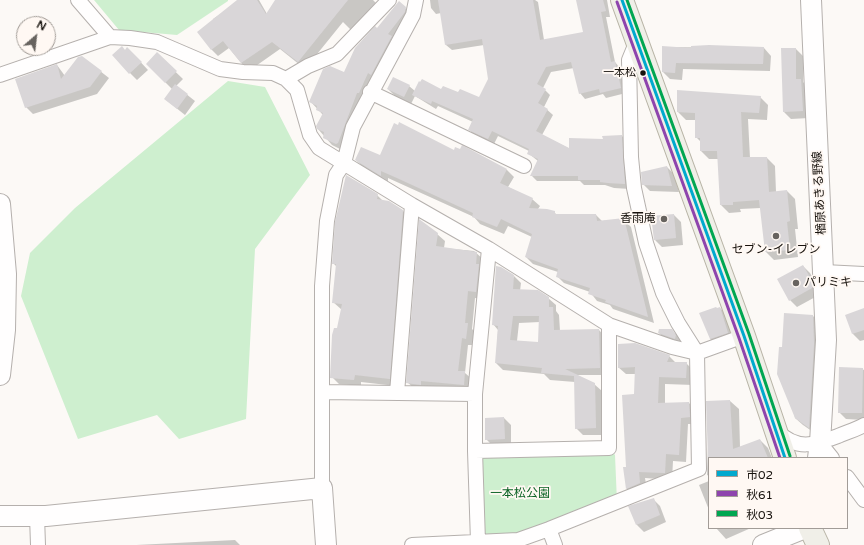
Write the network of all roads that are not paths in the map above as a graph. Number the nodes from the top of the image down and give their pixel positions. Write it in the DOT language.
graph roads {
  1 [pos="78,0"];
  2 [pos="389,0"];
  3 [pos="416,0"];
  4 [pos="622,0"];
  5 [pos="811,0"];
  6 [pos="110,37"];
  7 [pos="636,43"];
  8 [pos="0,74"];
  9 [pos="286,79"];
  10 [pos="370,92"];
  11 [pos="344,163"];
  12 [pos="524,166"];
  13 [pos="0,204"];
  14 [pos="412,205"];
  15 [pos="489,249"];
  16 [pos="824,272"];
  17 [pos="864,274"];
  18 [pos="609,325"];
  19 [pos="744,336"];
  20 [pos="697,353"];
  21 [pos="0,375"];
  22 [pos="322,392"];
  23 [pos="397,393"];
  24 [pos="475,394"];
  25 [pos="864,425"];
  26 [pos="775,429"];
  27 [pos="475,451"];
  28 [pos="823,453"];
  29 [pos="785,457"];
  30 [pos="848,478"];
  31 [pos="322,488"];
  32 [pos="864,500"];
  33 [pos="0,516"];
  34 [pos="37,516"];
  35 [pos="549,529"];
  36 [pos="803,529"];
  37 [pos="810,529"];
  38 [pos="478,542"];
  39 [pos="38,545"];
  40 [pos="326,545"];
  41 [pos="412,545"];
  42 [pos="555,545"];
  43 [pos="763,545"];
  44 [pos="818,545"];
  1 -- 6 [label="street"];
  2 -- 9 [label="street"];
  3 -- 10 [label="street"];
  4 -- 7 [label="main road"];
  5 -- 16 [label="street, 楢原あきる野線"];
  6 -- 8 [label="street"];
  6 -- 9 [label="street"];
  7 -- 19 [label="main road"];
  7 -- 20 [label="street"];
  9 -- 11 [label="street"];
  10 -- 11 [label="street"];
  10 -- 12 [label="street"];
  11 -- 14 [label="street"];
  11 -- 22 [label="street"];
  13 -- 21 [label="street"];
  14 -- 15 [label="street"];
  14 -- 23 [label="street"];
  15 -- 18 [label="street"];
  15 -- 24 [label="street"];
  16 -- 17 [label="street"];
  16 -- 28 [label="street, 楢原あきる野線"];
  18 -- 20 [label="street"];
  18 -- 27 [label="street"];
  19 -- 20 [label="street"];
  19 -- 26 [label="main road"];
  20 -- 35 [label="street"];
  22 -- 23 [label="street"];
  22 -- 31 [label="street"];
  23 -- 24 [label="street"];
  24 -- 27 [label="street"];
  25 -- 28 [label="street"];
  26 -- 28 [label="street"];
  26 -- 29 [label="main road"];
  27 -- 38 [label="street"];
  30 -- 32 [label="street"];
  31 -- 34 [label="street"];
  31 -- 40 [label="street"];
  33 -- 34 [label="street"];
  34 -- 39 [label="street"];
  35 -- 38 [label="street"];
  35 -- 42 [label="street"];
  36 -- 43 [label="street"];
  37 -- 44 [label="main road"];
  38 -- 41 [label="street"];
}
